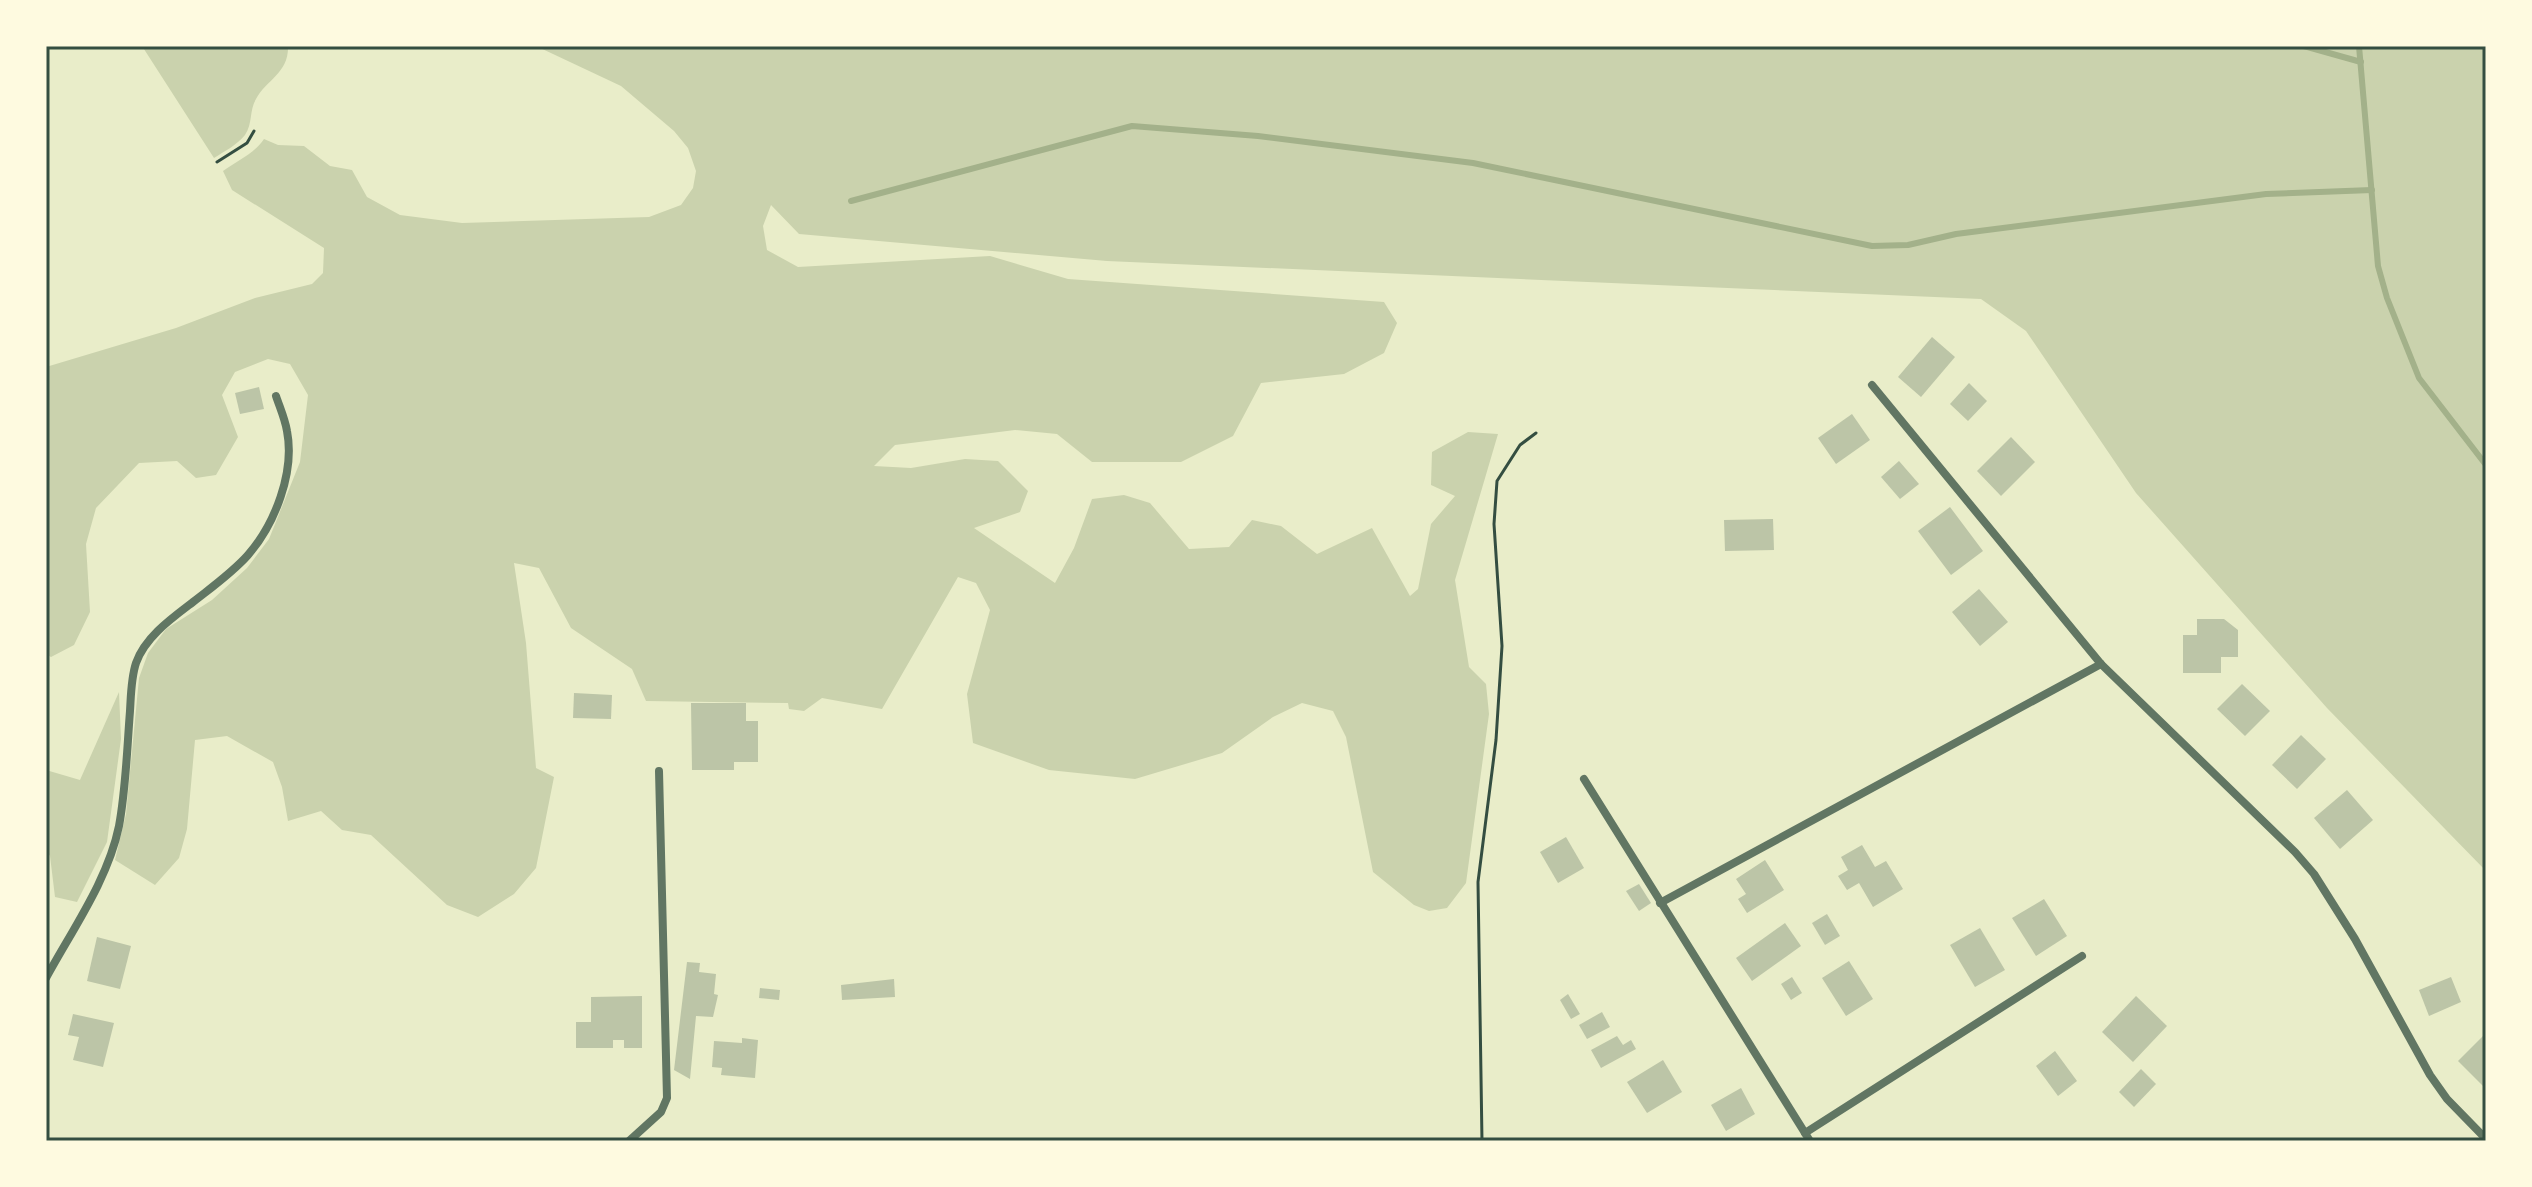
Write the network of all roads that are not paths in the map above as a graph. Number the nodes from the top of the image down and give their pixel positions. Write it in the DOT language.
graph roads {
  1 [pos="1872,385"];
  2 [pos="276,396"];
  3 [pos="2101,664"];
  4 [pos="659,771"];
  5 [pos="1584,779"];
  6 [pos="1660,903"];
  7 [pos="2082,956"];
  8 [pos="46,978"];
  9 [pos="1808,1137"];
  10 [pos="2486,1139"];
  11 [pos="629,1141"];
  1 -- 3 [label="street"];
  2 -- 8 [label="street"];
  3 -- 6 [label="street"];
  3 -- 10 [label="street"];
  4 -- 11 [label="street"];
  5 -- 6 [label="street"];
  6 -- 9 [label="street"];
  7 -- 9 [label="street"];
}
